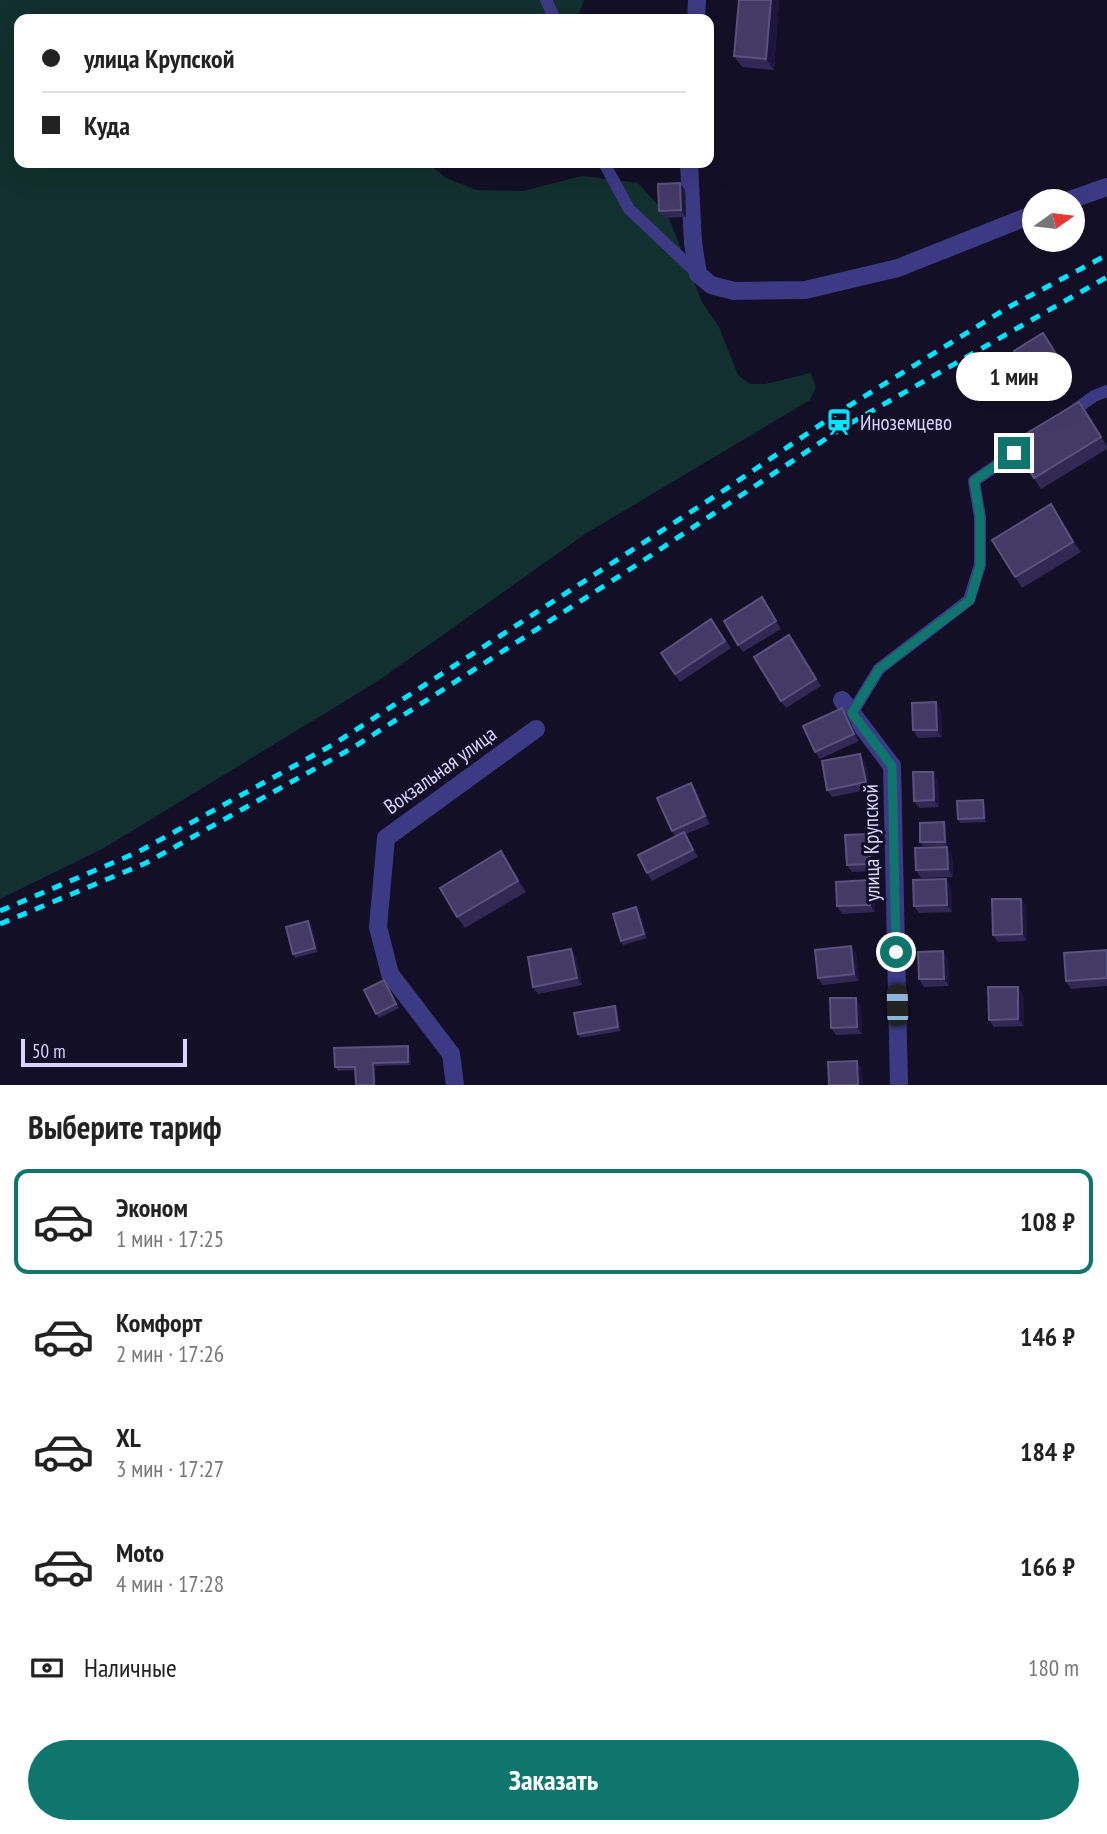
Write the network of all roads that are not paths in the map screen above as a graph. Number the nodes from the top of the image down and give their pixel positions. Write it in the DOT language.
graph roads {
  1 [pos="607,168"];
  2 [pos="689,168"];
  3 [pos="1107,187"];
  4 [pos="1085,195"];
  5 [pos="1022,219"];
  6 [pos="698,274"];
  7 [pos="1107,391"];
  8 [pos="1062,419"];
  9 [pos="1040,435"];
  10 [pos="847,707"];
  11 [pos="536,729"];
  12 [pos="455,1085"];
  13 [pos="899,1085"];
  1 -- 6 [label="lane"];
  2 -- 6 [label="street"];
  3 -- 4 [label="street"];
  5 -- 6 [label="street"];
  7 -- 8 [label="lane"];
  9 -- 10 [label="lane"];
  10 -- 13 [label="street, улица Крупской"];
  11 -- 12 [label="street, Вокзальная улица"];
}
